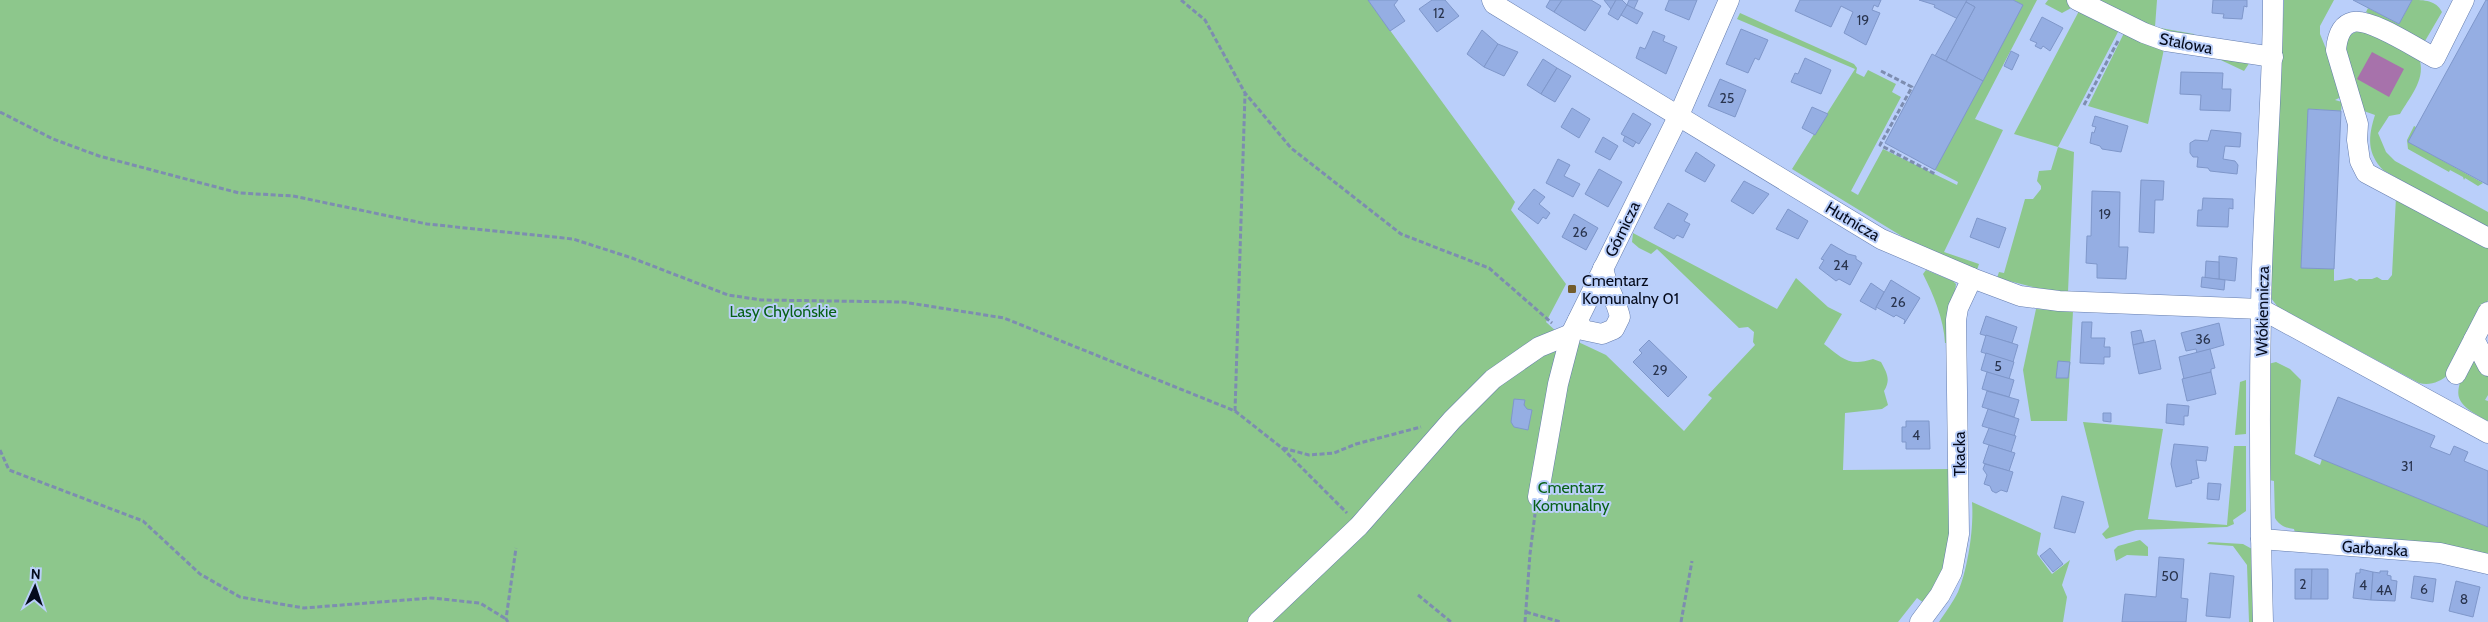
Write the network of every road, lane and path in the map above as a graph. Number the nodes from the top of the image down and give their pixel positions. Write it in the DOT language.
graph roads {
  1 [pos="1181,0"];
  2 [pos="1492,0"];
  3 [pos="1729,0"];
  4 [pos="2077,0"];
  5 [pos="2273,0"];
  6 [pos="2464,0"];
  7 [pos="2126,24"];
  8 [pos="2273,57"];
  9 [pos="1880,71"];
  10 [pos="1245,94"];
  11 [pos="2084,104"];
  12 [pos="0,112"];
  13 [pos="1679,115"];
  14 [pos="1935,174"];
  15 [pos="2488,238"];
  16 [pos="1603,268"];
  17 [pos="1972,278"];
  18 [pos="2260,310"];
  19 [pos="2488,312"];
  20 [pos="1572,330"];
  21 [pos="2474,339"];
  22 [pos="2488,366"];
  23 [pos="2456,374"];
  24 [pos="1235,411"];
  25 [pos="1452,420"];
  26 [pos="2488,432"];
  27 [pos="1282,448"];
  28 [pos="0,450"];
  29 [pos="1538,496"];
  30 [pos="1359,526"];
  31 [pos="2260,539"];
  32 [pos="516,548"];
  33 [pos="1692,561"];
  34 [pos="2488,564"];
  35 [pos="1418,595"];
  36 [pos="1526,612"];
  37 [pos="507,621"];
  38 [pos="1258,622"];
  39 [pos="1451,622"];
  40 [pos="1526,622"];
  41 [pos="1561,622"];
  42 [pos="1681,622"];
  43 [pos="1920,622"];
  44 [pos="2263,622"];
  1 -- 10 [label="path"];
  2 -- 13 [label="street, Hutnicza"];
  3 -- 13 [label="street, Górnicza"];
  4 -- 7 [label="street, Stalowa"];
  5 -- 8 [label="street, Włókiennicza"];
  6 -- 15 [label="street"];
  7 -- 8 [label="street, Stalowa"];
  7 -- 11 [label="path"];
  8 -- 18 [label="street, Włókiennicza"];
  9 -- 14 [label="path"];
  10 -- 20 [label="path"];
  10 -- 24 [label="path"];
  12 -- 24 [label="path"];
  13 -- 16 [label="street, Górnicza"];
  13 -- 17 [label="street, Hutnicza"];
  16 -- 20 [label="street, Górnicza"];
  16 -- 20 [label="street"];
  17 -- 18 [label="street, Hutnicza"];
  17 -- 43 [label="street, Tkacka"];
  18 -- 26 [label="street"];
  18 -- 31 [label="street, Włókiennicza"];
  19 -- 21 [label="street"];
  20 -- 25 [label="street"];
  20 -- 29 [label="street, Górnicza"];
  21 -- 22 [label="street"];
  21 -- 23 [label="street"];
  24 -- 27 [label="path"];
  25 -- 27 [label="path"];
  25 -- 30 [label="street"];
  27 -- 30 [label="path"];
  28 -- 37 [label="path"];
  29 -- 36 [label="path"];
  30 -- 38 [label="street"];
  31 -- 34 [label="street, Garbarska"];
  31 -- 44 [label="street, Włókiennicza"];
  32 -- 37 [label="path"];
  33 -- 42 [label="path"];
  35 -- 39 [label="path"];
  36 -- 40 [label="path"];
  36 -- 41 [label="path"];
}
